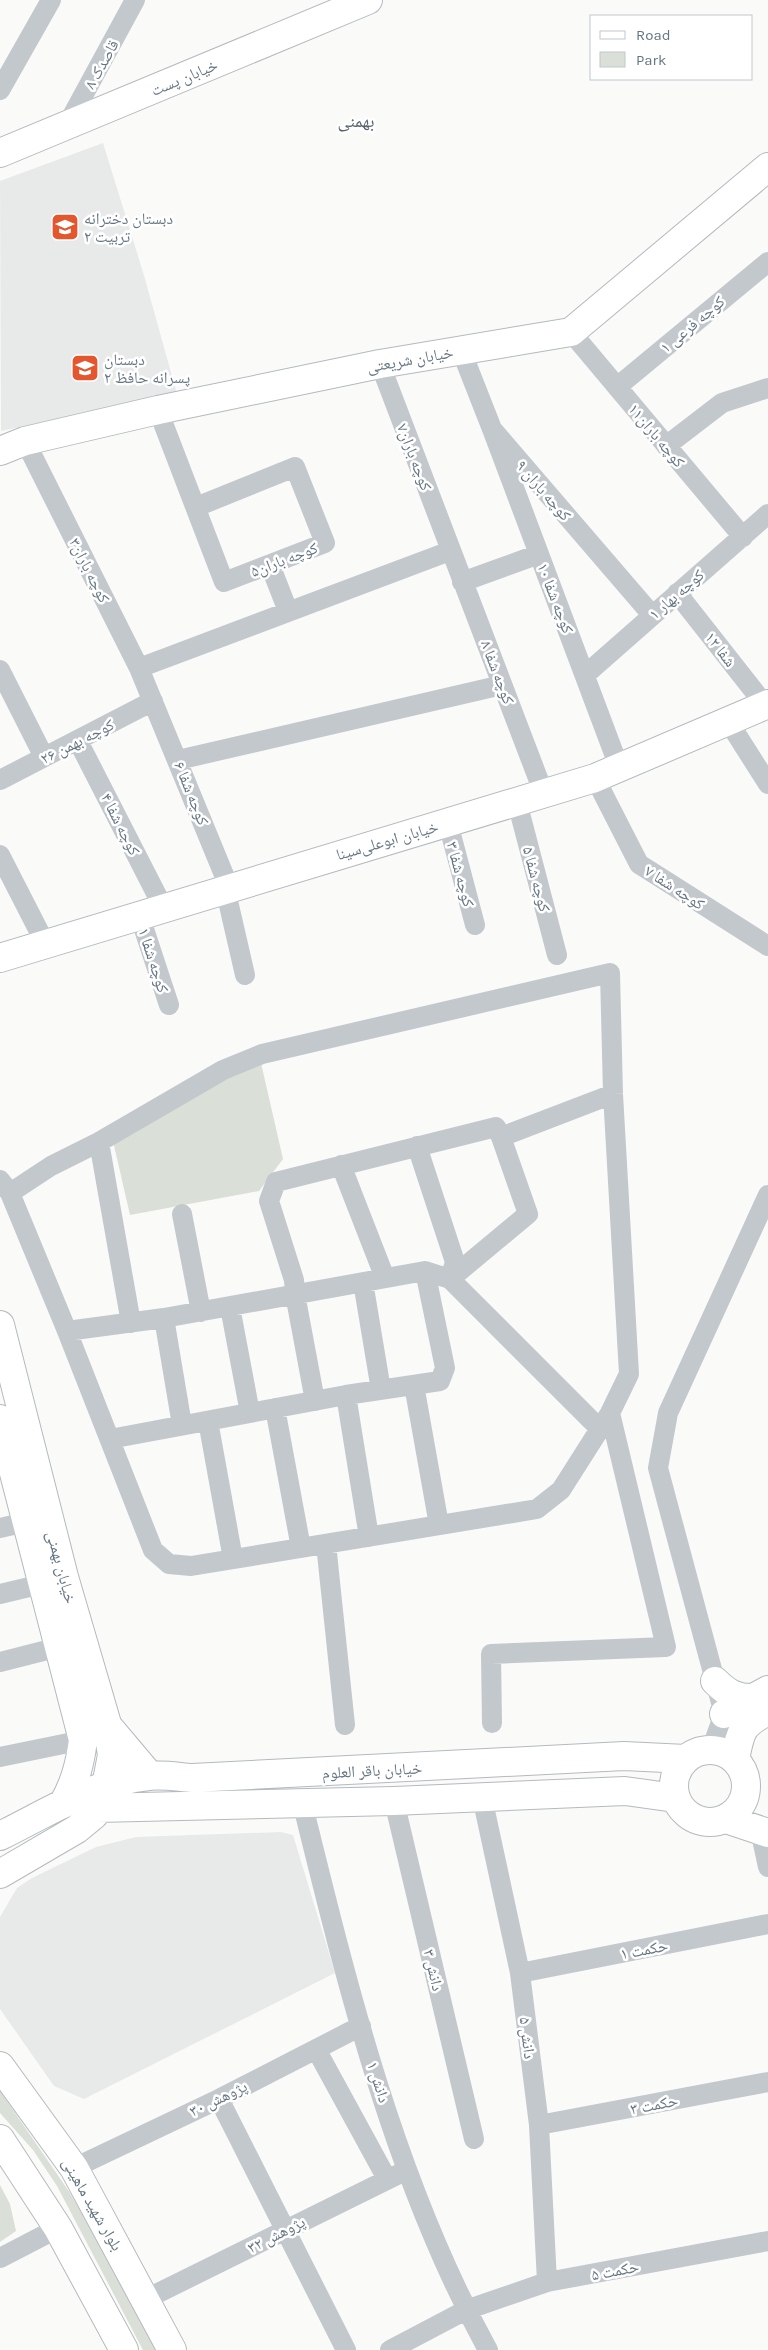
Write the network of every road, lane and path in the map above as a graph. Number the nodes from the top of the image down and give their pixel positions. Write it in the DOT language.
graph roads {
  1 [pos="52,0"];
  2 [pos="136,0"];
  3 [pos="368,0"];
  4 [pos="323,9"];
  5 [pos="0,90"];
  6 [pos="66,127"];
  7 [pos="0,153"];
  8 [pos="768,167"];
  9 [pos="768,262"];
  10 [pos="571,332"];
  11 [pos="461,350"];
  12 [pos="380,364"];
  13 [pos="617,387"];
  14 [pos="768,388"];
  15 [pos="158,410"];
  16 [pos="492,429"];
  17 [pos="25,441"];
  18 [pos="666,446"];
  19 [pos="0,451"];
  20 [pos="196,508"];
  21 [pos="768,514"];
  22 [pos="743,537"];
  23 [pos="450,551"];
  24 [pos="538,554"];
  25 [pos="270,565"];
  26 [pos="462,582"];
  27 [pos="677,592"];
  28 [pos="288,611"];
  29 [pos="652,615"];
  30 [pos="139,668"];
  31 [pos="0,670"];
  32 [pos="585,675"];
  33 [pos="502,685"];
  34 [pos="153,701"];
  35 [pos="767,705"];
  36 [pos="728,721"];
  37 [pos="78,740"];
  38 [pos="44,757"];
  39 [pos="178,760"];
  40 [pos="607,773"];
  41 [pos="0,780"];
  42 [pos="768,784"];
  43 [pos="544,794"];
  44 [pos="517,802"];
  45 [pos="448,823"];
  46 [pos="0,855"];
  47 [pos="227,888"];
  48 [pos="151,911"];
  49 [pos="475,925"];
  50 [pos="45,943"];
  51 [pos="768,946"];
  52 [pos="557,956"];
  53 [pos="0,958"];
  54 [pos="245,976"];
  55 [pos="168,1005"];
  56 [pos="613,1094"];
  57 [pos="501,1137"];
  58 [pos="99,1142"];
  59 [pos="417,1146"];
  60 [pos="341,1165"];
  61 [pos="5,1186"];
  62 [pos="768,1195"];
  63 [pos="182,1214"];
  64 [pos="425,1271"];
  65 [pos="385,1278"];
  66 [pos="450,1279"];
  67 [pos="363,1282"];
  68 [pos="295,1294"];
  69 [pos="230,1307"];
  70 [pos="201,1312"];
  71 [pos="164,1318"];
  72 [pos="131,1323"];
  73 [pos="0,1325"];
  74 [pos="67,1331"];
  75 [pos="414,1385"];
  76 [pos="381,1390"];
  77 [pos="346,1395"];
  78 [pos="315,1401"];
  79 [pos="275,1408"];
  80 [pos="250,1413"];
  81 [pos="0,1419"];
  82 [pos="604,1420"];
  83 [pos="208,1421"];
  84 [pos="182,1425"];
  85 [pos="110,1439"];
  86 [pos="8,1483"];
  87 [pos="13,1525"];
  88 [pos="439,1525"];
  89 [pos="369,1536"];
  90 [pos="326,1544"];
  91 [pos="301,1548"];
  92 [pos="233,1559"];
  93 [pos="42,1584"];
  94 [pos="0,1594"];
  95 [pos="59,1647"];
  96 [pos="0,1662"];
  97 [pos="715,1681"];
  98 [pos="763,1700"];
  99 [pos="724,1714"];
  100 [pos="492,1723"];
  101 [pos="107,1724"];
  102 [pos="345,1726"];
  103 [pos="83,1740"];
  104 [pos="723,1754"];
  105 [pos="0,1757"];
  106 [pos="686,1759"];
  107 [pos="150,1776"];
  108 [pos="101,1797"];
  109 [pos="482,1797"];
  110 [pos="675,1798"];
  111 [pos="394,1800"];
  112 [pos="302,1802"];
  113 [pos="63,1804"];
  114 [pos="726,1819"];
  115 [pos="764,1832"];
  116 [pos="0,1836"];
  117 [pos="768,1868"];
  118 [pos="0,1874"];
  119 [pos="768,1924"];
  120 [pos="520,1973"];
  121 [pos="361,2026"];
  122 [pos="316,2049"];
  123 [pos="0,2066"];
  124 [pos="768,2082"];
  125 [pos="219,2099"];
  126 [pos="539,2126"];
  127 [pos="474,2139"];
  128 [pos="0,2140"];
  129 [pos="74,2168"];
  130 [pos="406,2170"];
  131 [pos="387,2179"];
  132 [pos="58,2228"];
  133 [pos="284,2230"];
  134 [pos="768,2241"];
  135 [pos="0,2258"];
  136 [pos="547,2282"];
  137 [pos="146,2299"];
  138 [pos="466,2310"];
  139 [pos="395,2349"];
  140 [pos="124,2350"];
  141 [pos="172,2350"];
  142 [pos="346,2350"];
  143 [pos="488,2350"];
  1 -- 5 [label="street"];
  2 -- 6 [label="street, قاصدک ۸"];
  3 -- 4 [label="street, خیابان پست"];
  4 -- 6 [label="street, خیابان پست"];
  6 -- 7 [label="street, خیابان پست"];
  8 -- 10 [label="street"];
  9 -- 13 [label="street, کوچه فرعی ۱"];
  10 -- 11 [label="street, خیابان شریعتی"];
  10 -- 13 [label="street, کوچه باران۱۱"];
  11 -- 12 [label="street, خیابان شریعتی"];
  11 -- 16 [label="street, کوچه باران ۹"];
  12 -- 15 [label="street, خیابان شریعتی"];
  12 -- 23 [label="street, کوچه باران۷"];
  13 -- 18 [label="street, کوچه باران۱۱"];
  14 -- 18 [label="street"];
  15 -- 17 [label="street, خیابان شریعتی"];
  15 -- 20 [label="street, کوچه باران۵"];
  16 -- 24 [label="street, کوچه شفا ۱۰"];
  16 -- 29 [label="street, کوچه باران ۹"];
  17 -- 19 [label="street, خیابان شریعتی"];
  17 -- 30 [label="street, کوچه باران۳"];
  18 -- 22 [label="street, کوچه باران۱۱"];
  20 -- 25 [label="street, کوچه باران۵"];
  20 -- 25 [label="street, کوچه باران۵"];
  21 -- 22 [label="street, کوچه بهار ۱"];
  22 -- 27 [label="street, کوچه بهار ۱"];
  23 -- 26 [label="street, کوچه شفا ۸"];
  23 -- 28 [label="street"];
  24 -- 26 [label="street"];
  24 -- 32 [label="street, کوچه شفا ۱۰"];
  25 -- 28 [label="street"];
  26 -- 33 [label="street, کوچه شفا ۸"];
  27 -- 29 [label="street, کوچه بهار ۱"];
  27 -- 35 [label="street, شفا ۱۲"];
  28 -- 30 [label="street"];
  29 -- 32 [label="street, کوچه بهار ۱"];
  30 -- 34 [label="street, کوچه باران۳"];
  31 -- 38 [label="street"];
  32 -- 40 [label="street, کوچه شفا ۱۰"];
  33 -- 39 [label="street"];
  33 -- 43 [label="street, کوچه شفا ۸"];
  34 -- 37 [label="street, کوچه بهمن ۲۶"];
  34 -- 39 [label="street, کوچه شفا ۶"];
  35 -- 36 [label="street, خیابان ابوعلی‌سینا"];
  36 -- 40 [label="street, خیابان ابوعلی‌سینا"];
  36 -- 42 [label="street"];
  37 -- 38 [label="street, کوچه بهمن ۲۶"];
  37 -- 48 [label="street, کوچه شفا ۴"];
  38 -- 41 [label="street, کوچه بهمن ۲۶"];
  39 -- 47 [label="street, کوچه شفا ۶"];
  40 -- 43 [label="street, خیابان ابوعلی‌سینا"];
  40 -- 51 [label="street, کوچه شفا ۷"];
  43 -- 44 [label="street, خیابان ابوعلی‌سینا"];
  44 -- 45 [label="street, خیابان ابوعلی‌سینا"];
  44 -- 52 [label="street, کوچه شفا ۵"];
  45 -- 47 [label="street, خیابان ابوعلی‌سینا"];
  45 -- 49 [label="street, کوچه شفا ۳"];
  46 -- 50 [label="street"];
  47 -- 48 [label="street, خیابان ابوعلی‌سینا"];
  47 -- 54 [label="street, کوچه شفا ۶"];
  48 -- 50 [label="street, خیابان ابوعلی‌سینا"];
  48 -- 55 [label="street, کوچه شفا ۱"];
  50 -- 53 [label="street, خیابان ابوعلی‌سینا"];
  56 -- 57 [label="street"];
  56 -- 58 [label="street"];
  56 -- 82 [label="street"];
  57 -- 59 [label="street"];
  57 -- 66 [label="street"];
  58 -- 61 [label="street"];
  58 -- 72 [label="street"];
  59 -- 60 [label="street"];
  59 -- 66 [label="street"];
  60 -- 65 [label="street"];
  60 -- 68 [label="street"];
  61 -- 74 [label="street"];
  62 -- 97 [label="street"];
  63 -- 70 [label="street"];
  64 -- 65 [label="street"];
  64 -- 66 [label="street"];
  64 -- 75 [label="street"];
  65 -- 67 [label="street"];
  66 -- 82 [label="street"];
  67 -- 68 [label="street"];
  67 -- 76 [label="street"];
  68 -- 69 [label="street"];
  68 -- 78 [label="street"];
  69 -- 70 [label="street"];
  69 -- 80 [label="street"];
  70 -- 71 [label="street"];
  71 -- 72 [label="street"];
  71 -- 84 [label="street"];
  72 -- 74 [label="street"];
  73 -- 101 [label="street, خیابان بهمنی"];
  74 -- 85 [label="street"];
  75 -- 76 [label="street"];
  75 -- 88 [label="street"];
  76 -- 77 [label="street"];
  77 -- 78 [label="street"];
  77 -- 89 [label="street"];
  78 -- 79 [label="street"];
  79 -- 80 [label="street"];
  79 -- 91 [label="street"];
  80 -- 83 [label="street"];
  81 -- 86 [label="street, خیابان بهمنی"];
  82 -- 88 [label="street"];
  82 -- 100 [label="street"];
  83 -- 84 [label="street"];
  83 -- 92 [label="street"];
  84 -- 85 [label="street"];
  85 -- 92 [label="street"];
  86 -- 87 [label="street, خیابان بهمنی"];
  87 -- 93 [label="street, خیابان بهمنی"];
  88 -- 89 [label="street"];
  89 -- 90 [label="street"];
  90 -- 91 [label="street"];
  90 -- 102 [label="street"];
  91 -- 92 [label="street"];
  93 -- 94 [label="street"];
  93 -- 95 [label="street, خیابان بهمنی"];
  95 -- 96 [label="street"];
  95 -- 103 [label="street, خیابان بهمنی"];
  97 -- 98 [label="street"];
  97 -- 99 [label="street"];
  98 -- 99 [label="street"];
  98 -- 104 [label="street"];
  99 -- 104 [label="street"];
  101 -- 107 [label="street"];
  101 -- 108 [label="street, خیابان بهمنی"];
  103 -- 105 [label="street"];
  103 -- 113 [label="street, خیابان بهمنی"];
  104 -- 106 [label="street"];
  104 -- 114 [label="street"];
  106 -- 107 [label="street, خیابان باقر العلوم"];
  106 -- 110 [label="street"];
  107 -- 108 [label="street, خیابان باقر العلوم"];
  108 -- 112 [label="street, خیابان باقر العلوم"];
  108 -- 113 [label="street, خیابان باقر العلوم"];
  108 -- 118 [label="street"];
  109 -- 110 [label="street, خیابان باقر العلوم"];
  109 -- 111 [label="street, خیابان باقر العلوم"];
  109 -- 120 [label="street, دانش ۵"];
  110 -- 114 [label="street"];
  111 -- 112 [label="street, خیابان باقر العلوم"];
  111 -- 127 [label="street, دانش ۳"];
  112 -- 121 [label="street, دانش ۱"];
  113 -- 116 [label="street, خیابان باقر العلوم"];
  114 -- 115 [label="street"];
  115 -- 117 [label="street"];
  119 -- 120 [label="street, حکمت ۱"];
  120 -- 126 [label="street, دانش ۵"];
  121 -- 122 [label="street, پژوهش ۳۰"];
  121 -- 130 [label="street, دانش ۱"];
  122 -- 125 [label="street, پژوهش ۳۰"];
  122 -- 131 [label="street"];
  123 -- 129 [label="street, بلوار شهید ماهینی"];
  124 -- 126 [label="street, حکمت ۳"];
  125 -- 129 [label="street, پژوهش ۳۰"];
  125 -- 133 [label="street"];
  126 -- 136 [label="street, دانش ۵"];
  128 -- 132 [label="street"];
  129 -- 137 [label="street, بلوار شهید ماهینی"];
  130 -- 131 [label="street, پژوهش ۳۲"];
  130 -- 138 [label="street, دانش ۱"];
  131 -- 133 [label="street, پژوهش ۳۲"];
  132 -- 135 [label="street"];
  132 -- 140 [label="street"];
  133 -- 137 [label="street, پژوهش ۳۲"];
  133 -- 142 [label="street"];
  134 -- 136 [label="street, حکمت ۵"];
  136 -- 138 [label="street, حکمت ۵"];
  137 -- 141 [label="street, بلوار شهید ماهینی"];
  138 -- 139 [label="street, حکمت ۵"];
  138 -- 143 [label="street, دانش ۱"];
}
